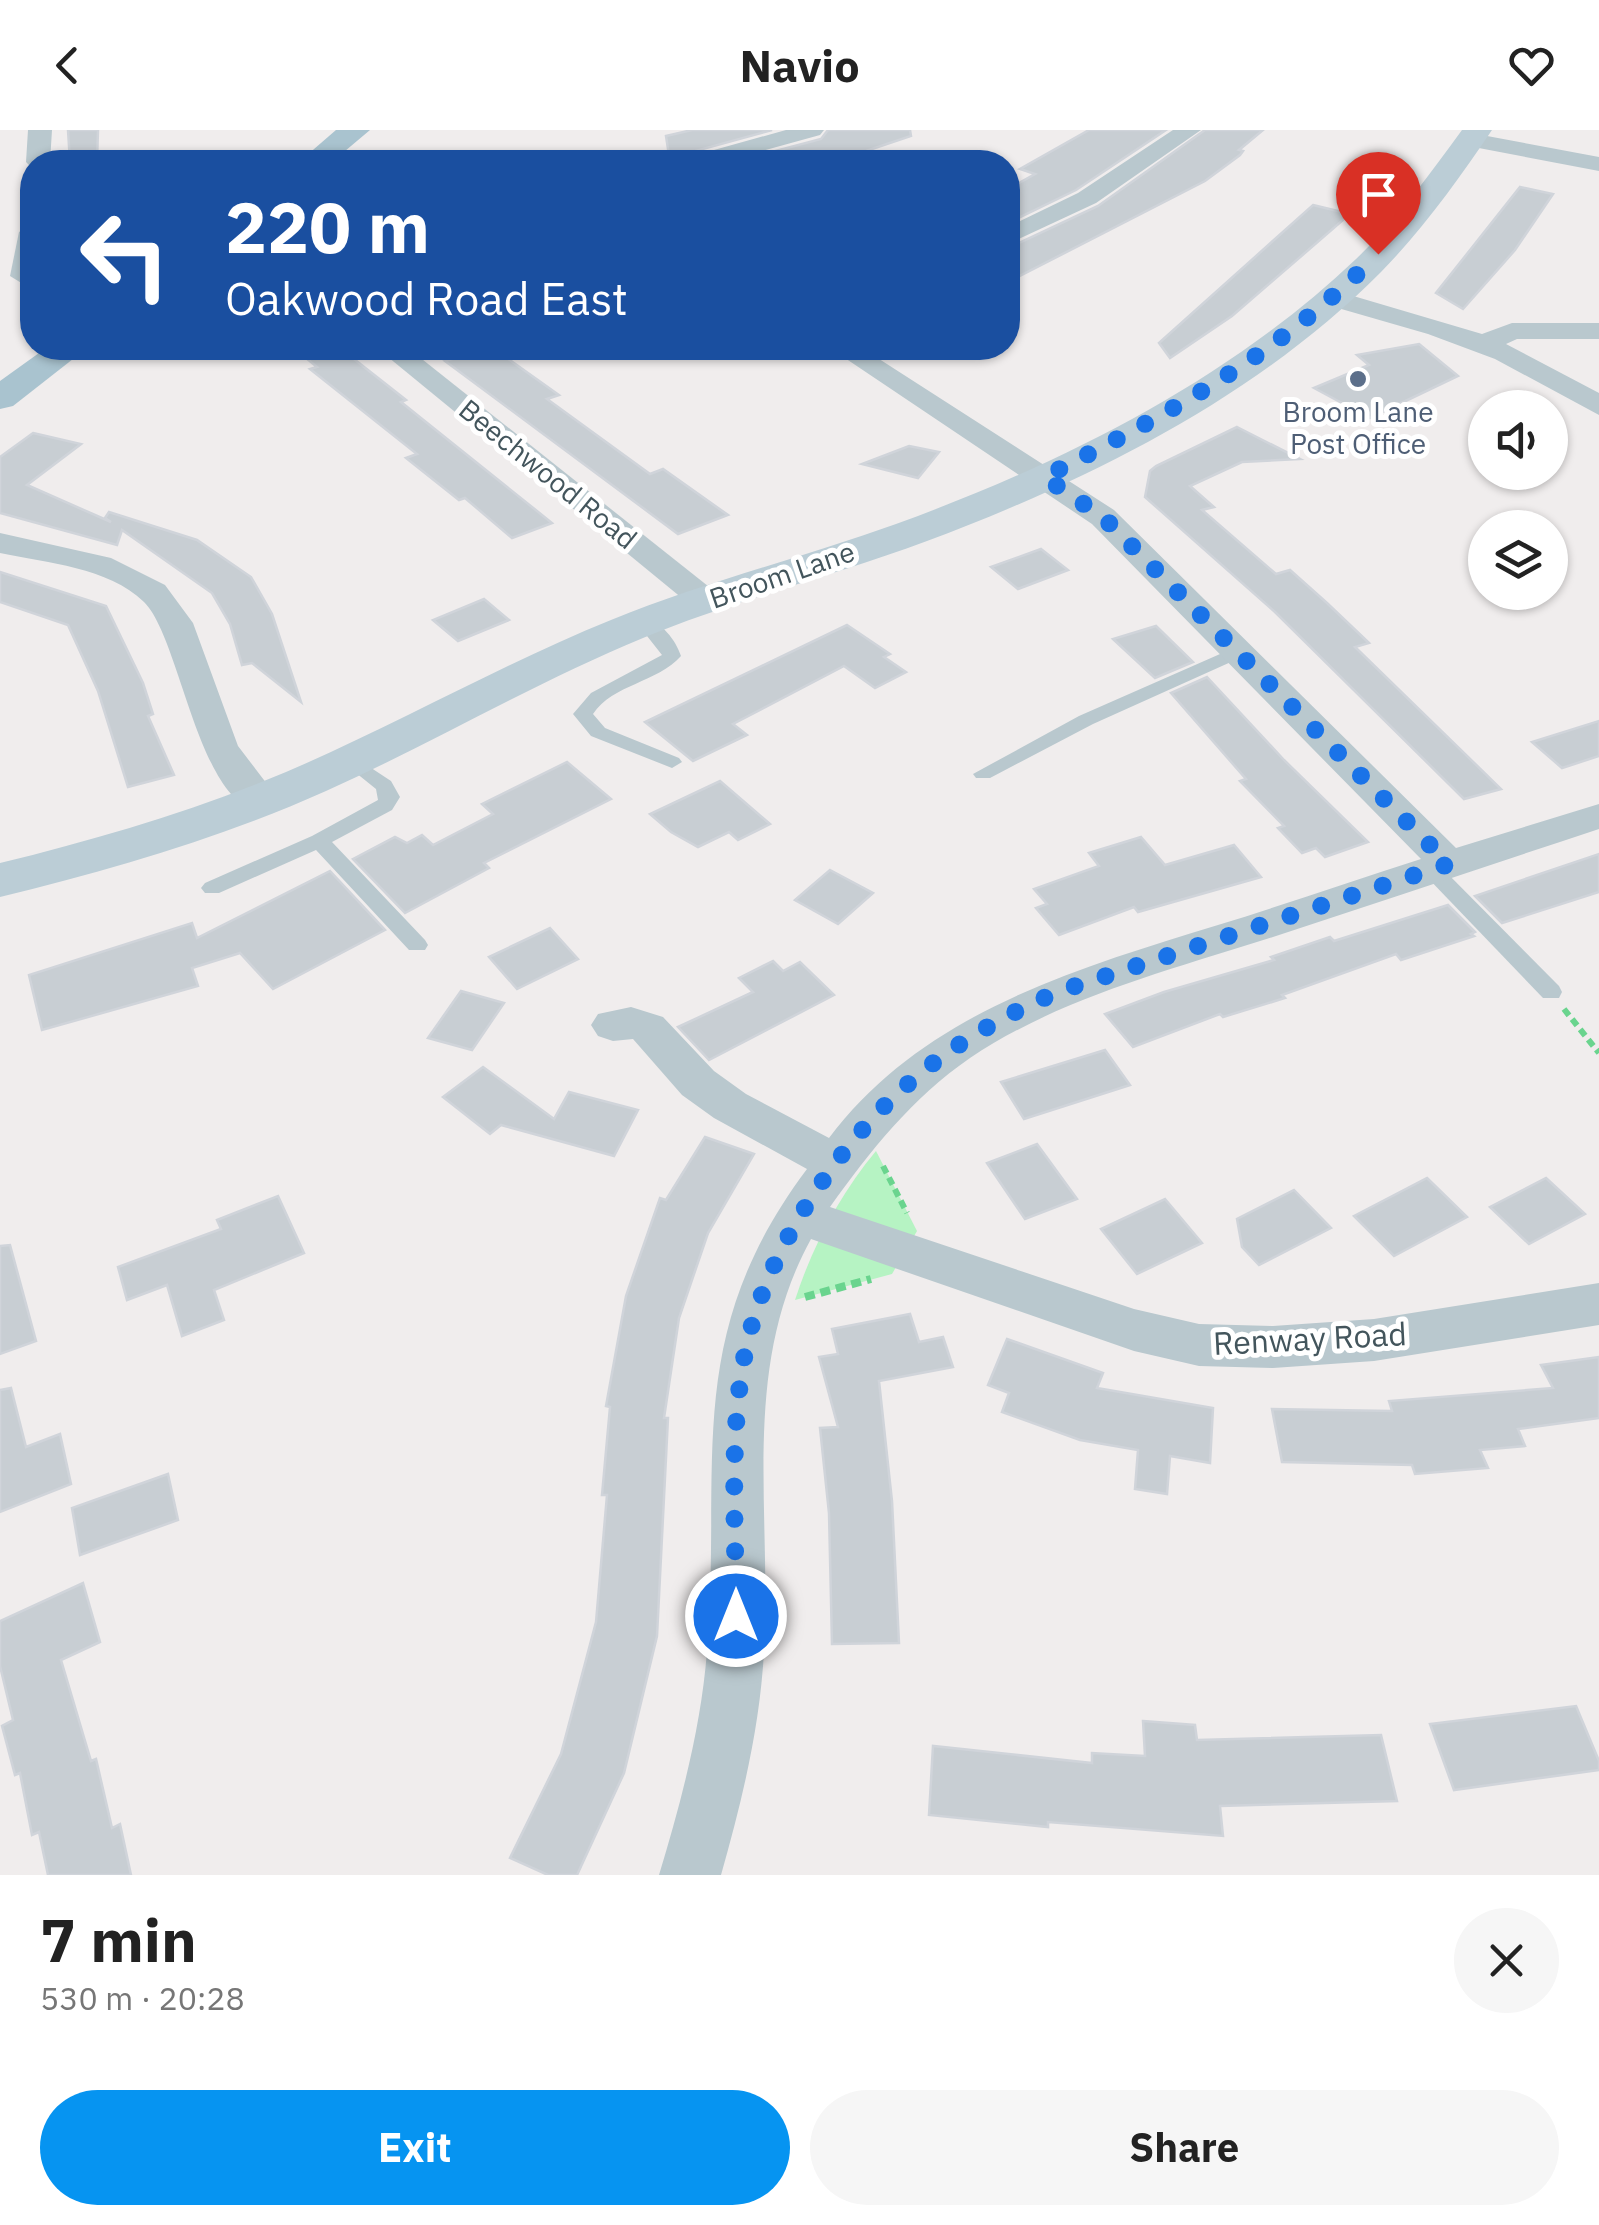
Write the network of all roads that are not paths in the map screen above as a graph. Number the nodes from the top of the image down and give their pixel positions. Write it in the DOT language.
graph roads {
  1 [pos="354,130"];
  2 [pos="812,130"];
  3 [pos="1189,130"];
  4 [pos="1474,135"];
  5 [pos="329,150"];
  6 [pos="740,150"];
  7 [pos="1599,164"];
  8 [pos="1020,231"];
  9 [pos="1333,298"];
  10 [pos="1599,331"];
  11 [pos="1486,343"];
  12 [pos="53,360"];
  13 [pos="405,360"];
  14 [pos="863,360"];
  15 [pos="0,398"];
  16 [pos="1599,406"];
  17 [pos="1044,477"];
  18 [pos="0,543"];
  19 [pos="706,600"];
  20 [pos="645,622"];
  21 [pos="1236,653"];
  22 [pos="350,760"];
  23 [pos="672,762"];
  24 [pos="983,774"];
  25 [pos="261,800"];
  26 [pos="1599,816"];
  27 [pos="319,841"];
  28 [pos="1440,867"];
  29 [pos="0,880"];
  30 [pos="212,888"];
  31 [pos="417,945"];
  32 [pos="1551,992"];
  33 [pos="613,1026"];
  34 [pos="834,1162"];
  35 [pos="800,1216"];
  36 [pos="1599,1304"];
  37 [pos="690,1875"];
  1 -- 5 [label="main road"];
  2 -- 6 [label="street"];
  3 -- 8 [label="street"];
  4 -- 7 [label="street"];
  4 -- 9 [label="main road, Broom Lane"];
  9 -- 11 [label="street"];
  9 -- 17 [label="main road, Broom Lane"];
  10 -- 11 [label="street"];
  11 -- 16 [label="street"];
  12 -- 15 [label="main road"];
  13 -- 19 [label="street, Beechwood Road"];
  14 -- 17 [label="street"];
  17 -- 19 [label="main road, Broom Lane"];
  17 -- 21 [label="street"];
  18 -- 25 [label="street"];
  19 -- 20 [label="main road, Broom Lane"];
  20 -- 22 [label="main road, Broom Lane"];
  20 -- 23 [label="lane"];
  21 -- 24 [label="lane"];
  21 -- 28 [label="street"];
  22 -- 25 [label="main road, Broom Lane"];
  22 -- 27 [label="lane"];
  25 -- 29 [label="main road, Broom Lane"];
  26 -- 28 [label="street"];
  27 -- 30 [label="lane"];
  27 -- 31 [label="lane"];
  28 -- 32 [label="lane"];
  28 -- 34 [label="street"];
  33 -- 34 [label="street"];
  34 -- 35 [label="street"];
  35 -- 36 [label="street, Renway Road"];
  35 -- 37 [label="street"];
}
